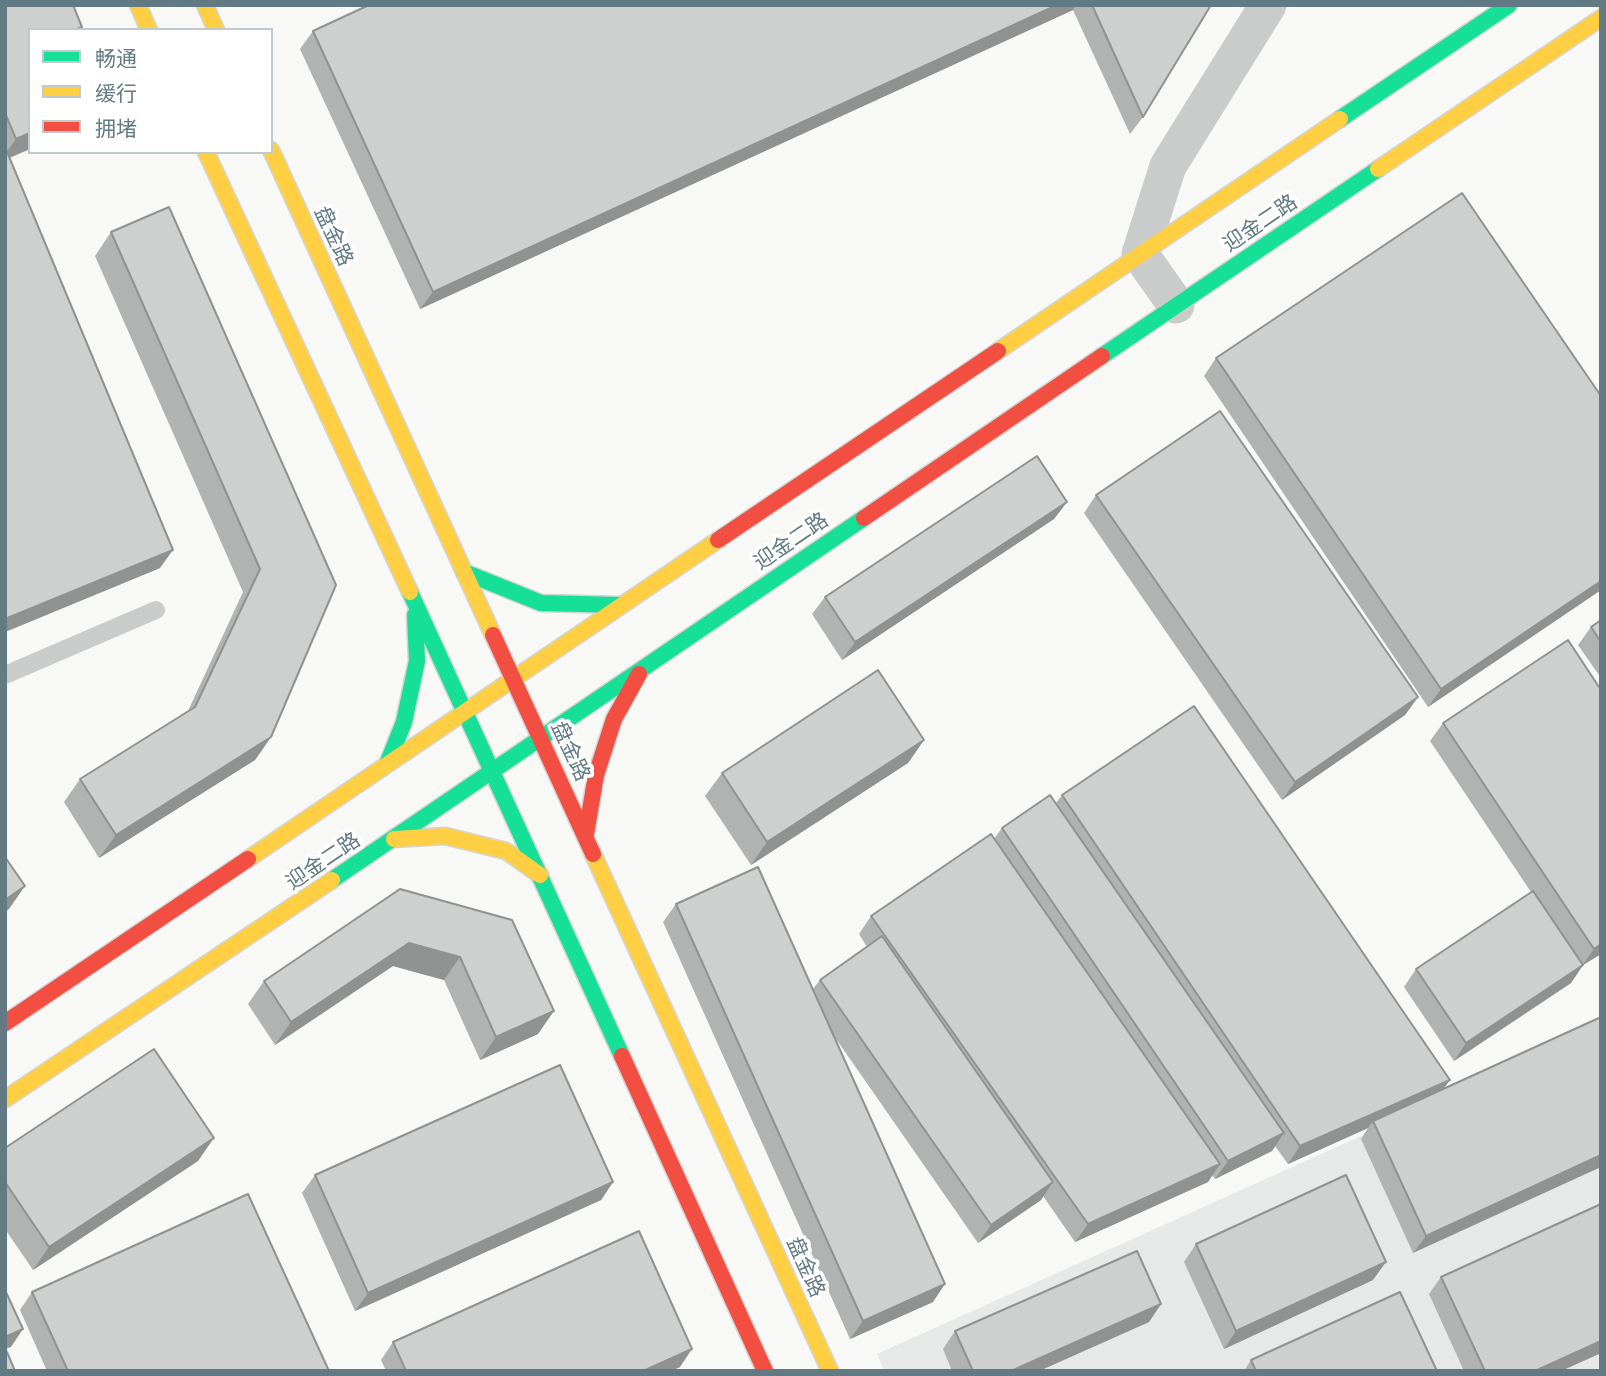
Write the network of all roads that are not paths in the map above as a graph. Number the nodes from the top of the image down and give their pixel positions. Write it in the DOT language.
graph roads {
  1 [pos="138,5"];
  2 [pos="205,5"];
  3 [pos="1268,5"];
  4 [pos="1509,5"];
  5 [pos="1601,18"];
  6 [pos="148,28"];
  7 [pos="215,28"];
  8 [pos="207,154"];
  9 [pos="273,154"];
  10 [pos="1140,254"];
  11 [pos="1176,305"];
  12 [pos="464,572"];
  13 [pos="415,603"];
  14 [pos="620,605"];
  15 [pos="156,610"];
  16 [pos="642,668"];
  17 [pos="5,675"];
  18 [pos="513,677"];
  19 [pos="465,710"];
  20 [pos="541,737"];
  21 [pos="388,762"];
  22 [pos="492,770"];
  23 [pos="586,834"];
  24 [pos="394,839"];
  25 [pos="540,875"];
  26 [pos="5,1023"];
  27 [pos="5,1099"];
  28 [pos="765,1371"];
  29 [pos="830,1371"];
  1 -- 6 [label="street"];
  2 -- 7 [label="street"];
  3 -- 10 [label="street"];
  4 -- 10 [label="street, 迎金二路"];
  5 -- 11 [label="street, 迎金二路"];
  8 -- 13 [label="street"];
  9 -- 12 [label="street, 盘金路"];
  10 -- 11 [label="street"];
  10 -- 14 [label="street, 迎金二路"];
  11 -- 16 [label="street, 迎金二路"];
  12 -- 14 [label="street"];
  12 -- 18 [label="street, 盘金路"];
  13 -- 19 [label="street"];
  13 -- 21 [label="street"];
  14 -- 18 [label="street, 迎金二路"];
  15 -- 17 [label="lane"];
  16 -- 20 [label="street, 迎金二路"];
  16 -- 23 [label="street"];
  18 -- 19 [label="street, 迎金二路"];
  18 -- 20 [label="street, 盘金路"];
  19 -- 21 [label="street, 迎金二路"];
  19 -- 22 [label="street"];
  20 -- 22 [label="street, 迎金二路"];
  20 -- 23 [label="street, 盘金路"];
  21 -- 26 [label="street, 迎金二路"];
  22 -- 24 [label="street, 迎金二路"];
  22 -- 25 [label="street"];
  23 -- 29 [label="street, 盘金路"];
  24 -- 25 [label="street"];
  24 -- 27 [label="street, 迎金二路"];
  25 -- 28 [label="street"];
}
